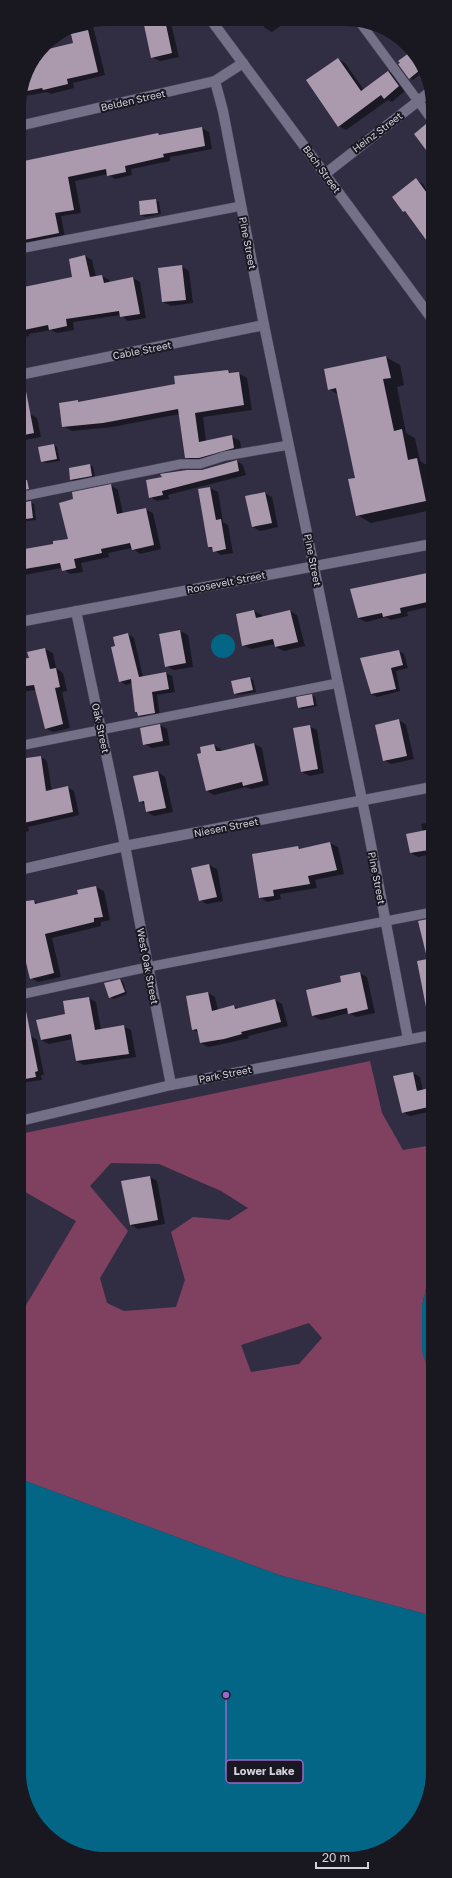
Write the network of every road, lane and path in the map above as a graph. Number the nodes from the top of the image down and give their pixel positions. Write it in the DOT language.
graph roads {
  1 [pos="215,26"];
  2 [pos="365,29"];
  3 [pos="243,63"];
  4 [pos="215,81"];
  5 [pos="425,96"];
  6 [pos="418,101"];
  7 [pos="426,112"];
  8 [pos="26,124"];
  9 [pos="325,174"];
  10 [pos="241,206"];
  11 [pos="26,248"];
  12 [pos="426,311"];
  13 [pos="264,325"];
  14 [pos="26,374"];
  15 [pos="289,445"];
  16 [pos="26,496"];
  17 [pos="426,545"];
  18 [pos="314,565"];
  19 [pos="76,611"];
  20 [pos="26,621"];
  21 [pos="338,683"];
  22 [pos="101,731"];
  23 [pos="26,745"];
  24 [pos="426,788"];
  25 [pos="362,800"];
  26 [pos="125,846"];
  27 [pos="26,869"];
  28 [pos="426,913"];
  29 [pos="386,922"];
  30 [pos="148,967"];
  31 [pos="26,994"];
  32 [pos="426,1036"];
  33 [pos="408,1039"];
  34 [pos="171,1085"];
  35 [pos="26,1120"];
  1 -- 3 [label="street, Bach Street"];
  2 -- 6 [label="lane"];
  3 -- 4 [label="street, Belden Street"];
  3 -- 9 [label="street, Bach Street"];
  4 -- 8 [label="street, Belden Street"];
  4 -- 10 [label="street, Pine Street"];
  5 -- 6 [label="street, Heinz Street"];
  6 -- 7 [label="lane"];
  6 -- 9 [label="street, Heinz Street"];
  9 -- 12 [label="street, Bach Street"];
  10 -- 11 [label="lane"];
  10 -- 13 [label="street, Pine Street"];
  13 -- 14 [label="street, Cable Street"];
  13 -- 15 [label="street, Pine Street"];
  15 -- 16 [label="lane"];
  15 -- 18 [label="street, Pine Street"];
  17 -- 18 [label="street, Roosevelt Street"];
  18 -- 19 [label="street, Roosevelt Street"];
  18 -- 21 [label="street, Pine Street"];
  19 -- 20 [label="street, Roosevelt Street"];
  19 -- 22 [label="street, Oak Street"];
  21 -- 22 [label="lane"];
  21 -- 25 [label="street, Pine Street"];
  22 -- 23 [label="lane"];
  22 -- 26 [label="street, Oak Street"];
  24 -- 25 [label="street, Niesen Street"];
  25 -- 26 [label="street, Niesen Street"];
  25 -- 29 [label="street, Pine Street"];
  26 -- 27 [label="street, Niesen Street"];
  26 -- 30 [label="street, West Oak Street"];
  28 -- 29 [label="lane"];
  29 -- 30 [label="lane"];
  29 -- 33 [label="street, Pine Street"];
  30 -- 31 [label="lane"];
  30 -- 34 [label="street, West Oak Street"];
  32 -- 33 [label="street, Park Street"];
  33 -- 34 [label="street, Park Street"];
  34 -- 35 [label="street, Park Street"];
}
